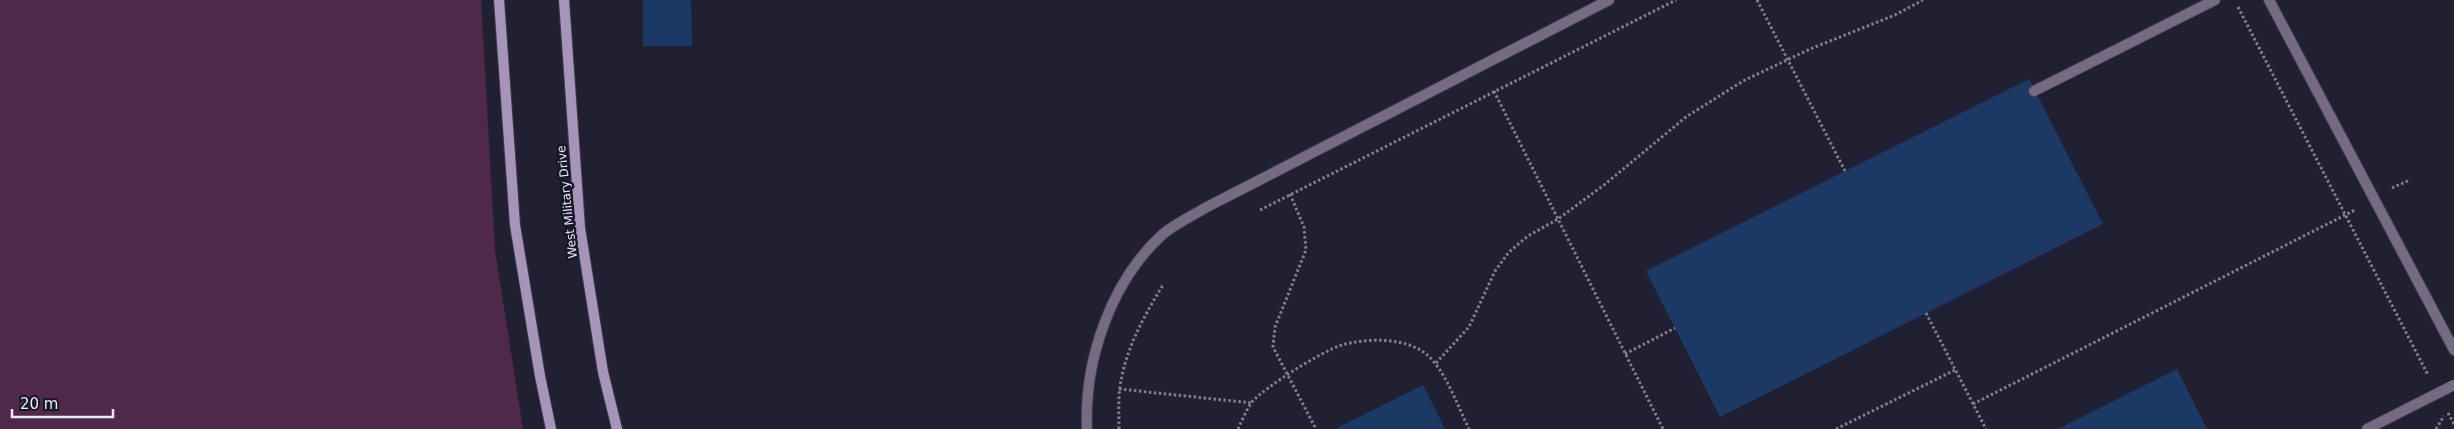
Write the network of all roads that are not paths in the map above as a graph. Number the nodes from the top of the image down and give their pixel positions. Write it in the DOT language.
graph roads {
  1 [pos="499,0"];
  2 [pos="564,0"];
  3 [pos="1609,0"];
  4 [pos="2215,0"];
  5 [pos="2269,0"];
  6 [pos="2034,91"];
  7 [pos="2454,350"];
  8 [pos="2454,385"];
  9 [pos="551,429"];
  10 [pos="617,429"];
  11 [pos="1088,429"];
  12 [pos="2367,429"];
  1 -- 9 [label="main road"];
  2 -- 10 [label="main road, West Military Drive"];
  3 -- 11 [label="lane"];
  4 -- 6 [label="lane"];
  5 -- 7 [label="lane"];
  8 -- 12 [label="lane"];
}
